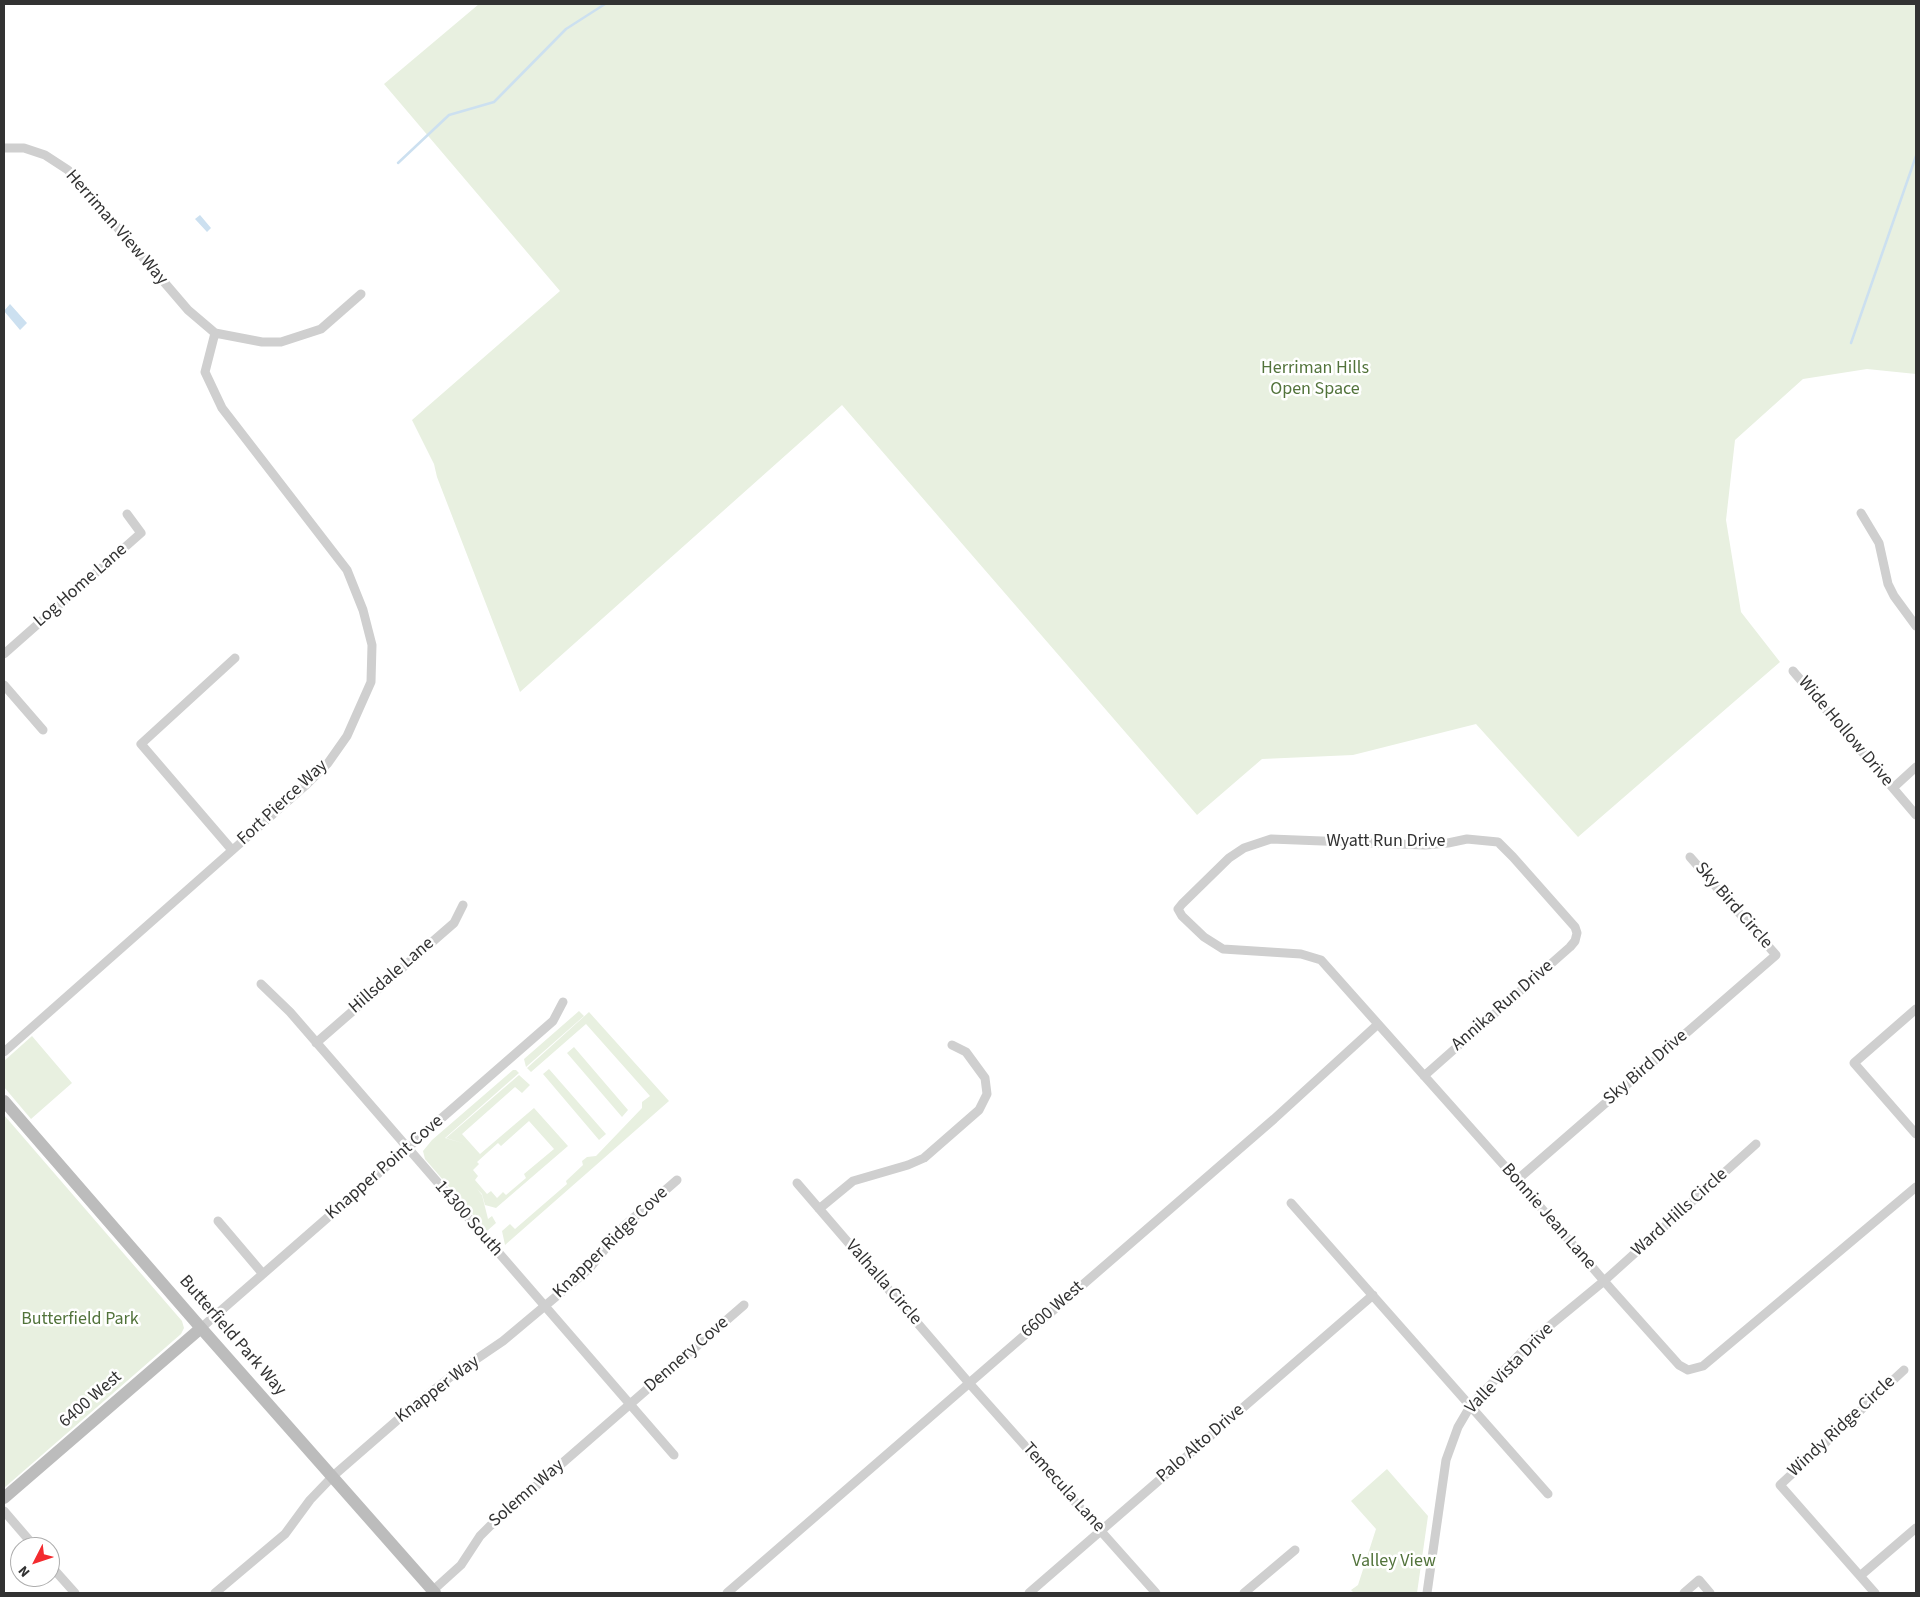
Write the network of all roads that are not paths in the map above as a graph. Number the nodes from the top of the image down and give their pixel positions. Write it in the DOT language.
graph roads {
  1 [pos="4,148"];
  2 [pos="361,294"];
  3 [pos="215,333"];
  4 [pos="1861,513"];
  5 [pos="127,514"];
  6 [pos="1916,626"];
  7 [pos="4,654"];
  8 [pos="235,658"];
  9 [pos="1793,671"];
  10 [pos="4,685"];
  11 [pos="43,730"];
  12 [pos="1916,768"];
  13 [pos="1893,788"];
  14 [pos="1916,815"];
  15 [pos="232,850"];
  16 [pos="1690,857"];
  17 [pos="463,906"];
  18 [pos="1178,910"];
  19 [pos="1577,933"];
  20 [pos="1776,956"];
  21 [pos="260,984"];
  22 [pos="563,1002"];
  23 [pos="1916,1008"];
  24 [pos="1377,1025"];
  25 [pos="316,1043"];
  26 [pos="952,1045"];
  27 [pos="4,1052"];
  28 [pos="1424,1076"];
  29 [pos="4,1101"];
  30 [pos="1916,1134"];
  31 [pos="1756,1144"];
  32 [pos="408,1149"];
  33 [pos="677,1180"];
  34 [pos="1517,1180"];
  35 [pos="797,1182"];
  36 [pos="1916,1186"];
  37 [pos="1291,1203"];
  38 [pos="819,1209"];
  39 [pos="218,1221"];
  40 [pos="263,1274"];
  41 [pos="1604,1281"];
  42 [pos="1373,1295"];
  43 [pos="744,1305"];
  44 [pos="545,1307"];
  45 [pos="201,1328"];
  46 [pos="1904,1370"];
  47 [pos="970,1383"];
  48 [pos="630,1404"];
  49 [pos="1472,1405"];
  50 [pos="674,1456"];
  51 [pos="332,1476"];
  52 [pos="1548,1494"];
  53 [pos="4,1498"];
  54 [pos="4,1511"];
  55 [pos="1916,1528"];
  56 [pos="1102,1530"];
  57 [pos="26,1537"];
  58 [pos="1295,1550"];
  59 [pos="60,1576"];
  60 [pos="1860,1576"];
  61 [pos="432,1592"];
  62 [pos="75,1593"];
  63 [pos="215,1593"];
  64 [pos="727,1593"];
  65 [pos="1029,1593"];
  66 [pos="1156,1593"];
  67 [pos="1244,1593"];
  68 [pos="1427,1593"];
  69 [pos="1684,1593"];
  70 [pos="1710,1593"];
  71 [pos="1875,1593"];
  1 -- 3 [label="street, Herriman View Way"];
  2 -- 3 [label="street"];
  3 -- 15 [label="street, Fort Pierce Way"];
  4 -- 6 [label="street"];
  5 -- 7 [label="street, Log Home Lane"];
  8 -- 15 [label="street"];
  9 -- 13 [label="street, Wide Hollow Drive"];
  10 -- 11 [label="street"];
  12 -- 13 [label="street"];
  13 -- 14 [label="street, Wide Hollow Drive"];
  15 -- 27 [label="street, Fort Pierce Way"];
  16 -- 20 [label="street, Sky Bird Circle"];
  17 -- 25 [label="street, Hillsdale Lane"];
  18 -- 19 [label="street, Wyatt Run Drive"];
  18 -- 24 [label="street, Bonnie Jean Lane"];
  19 -- 28 [label="street, Annika Run Drive"];
  20 -- 34 [label="street, Sky Bird Drive"];
  21 -- 25 [label="street, 14300 South"];
  22 -- 32 [label="street, Knapper Point Cove"];
  23 -- 30 [label="street"];
  24 -- 28 [label="street, Bonnie Jean Lane"];
  24 -- 47 [label="street, 6600 West"];
  25 -- 32 [label="street, 14300 South"];
  26 -- 38 [label="street"];
  28 -- 34 [label="street, Bonnie Jean Lane"];
  29 -- 45 [label="street, Butterfield Park Way"];
  31 -- 41 [label="street, Ward Hills Circle"];
  32 -- 40 [label="street, Knapper Point Cove"];
  32 -- 44 [label="street, 14300 South"];
  33 -- 44 [label="street, Knapper Ridge Cove"];
  34 -- 41 [label="street, Bonnie Jean Lane"];
  35 -- 38 [label="street, Valhalla Circle"];
  36 -- 41 [label="street, Bonnie Jean Lane"];
  37 -- 42 [label="street"];
  38 -- 47 [label="street, Valhalla Circle"];
  39 -- 40 [label="street"];
  40 -- 45 [label="street, Knapper Point Cove"];
  41 -- 49 [label="street, Valle Vista Drive"];
  42 -- 49 [label="street"];
  42 -- 56 [label="street, Palo Alto Drive"];
  43 -- 48 [label="street, Dennery Cove"];
  44 -- 48 [label="street, 14300 South"];
  44 -- 51 [label="street, Knapper Way"];
  45 -- 51 [label="street, Butterfield Park Way"];
  45 -- 53 [label="street, 6400 West"];
  46 -- 60 [label="street, Windy Ridge Circle"];
  47 -- 56 [label="street, Temecula Lane"];
  47 -- 64 [label="street, 6600 West"];
  48 -- 50 [label="street, 14300 South"];
  48 -- 61 [label="street, Solemn Way"];
  49 -- 52 [label="street"];
  49 -- 68 [label="street, Valle Vista Drive"];
  51 -- 61 [label="street, Butterfield Park Way"];
  51 -- 63 [label="street, Knapper Way"];
  54 -- 57 [label="street"];
  55 -- 60 [label="street"];
  56 -- 65 [label="street, Palo Alto Drive"];
  56 -- 66 [label="street, Temecula Lane"];
  58 -- 67 [label="street"];
  59 -- 62 [label="street"];
  60 -- 71 [label="street"];
  69 -- 70 [label="street"];
}
